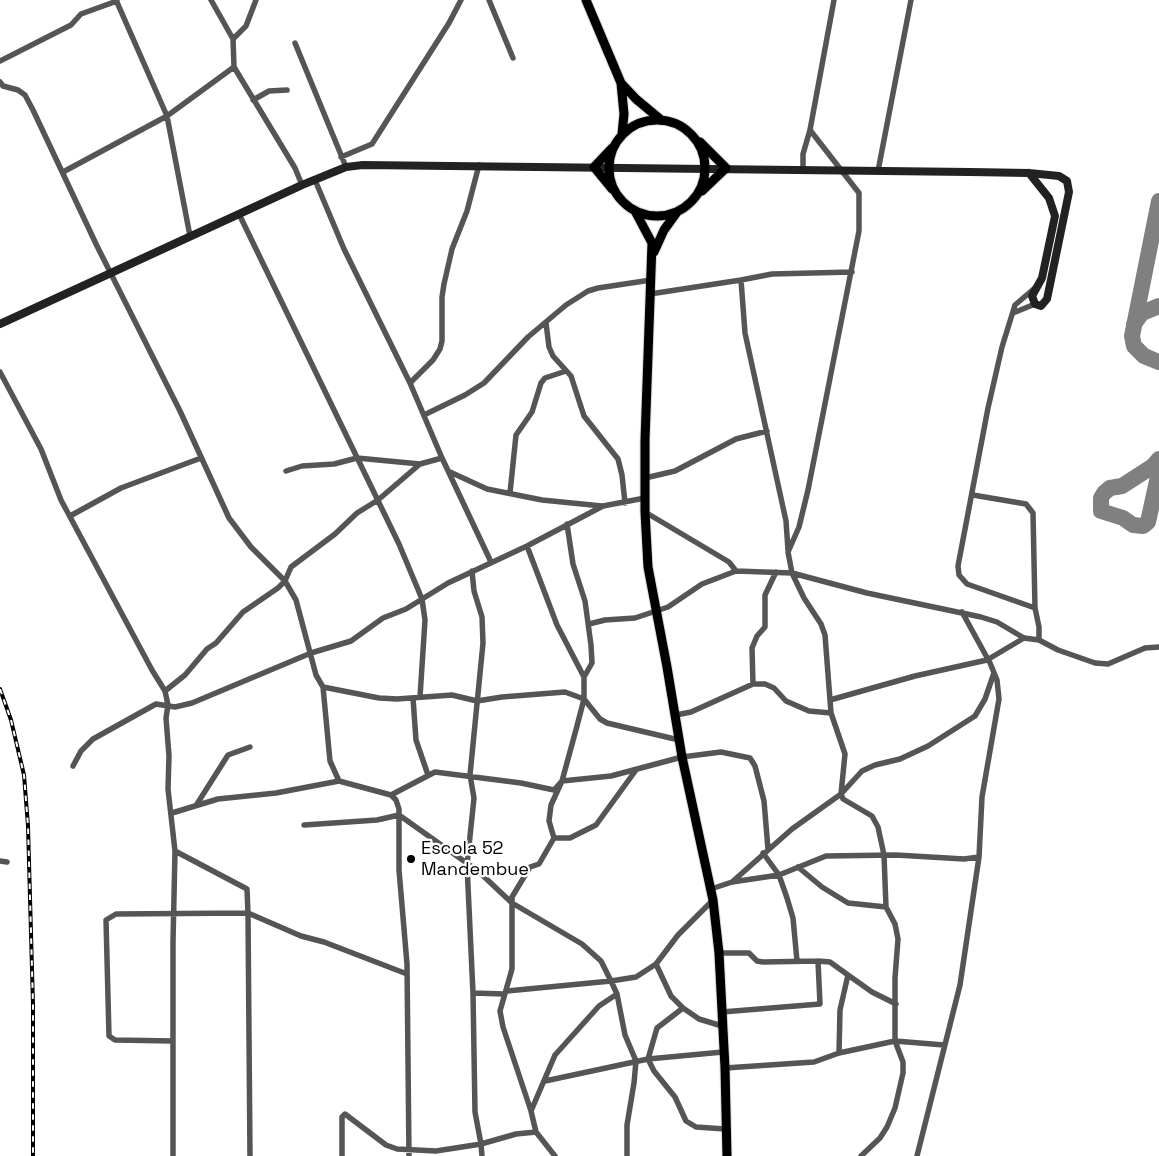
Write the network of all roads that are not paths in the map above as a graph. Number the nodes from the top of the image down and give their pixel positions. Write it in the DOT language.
graph roads {
  1 [pos="211,0"];
  2 [pos="256,0"];
  3 [pos="461,0"];
  4 [pos="489,0"];
  5 [pos="586,0"];
  6 [pos="834,0"];
  7 [pos="910,0"];
  8 [pos="117,1"];
  9 [pos="233,39"];
  10 [pos="295,43"];
  11 [pos="513,58"];
  12 [pos="0,60"];
  13 [pos="234,67"];
  14 [pos="621,83"];
  15 [pos="1,85"];
  16 [pos="287,90"];
  17 [pos="253,100"];
  18 [pos="167,116"];
  19 [pos="660,119"];
  20 [pos="810,130"];
  21 [pos="622,134"];
  22 [pos="693,135"];
  23 [pos="615,144"];
  24 [pos="341,156"];
  25 [pos="479,165"];
  26 [pos="346,167"];
  27 [pos="594,167"];
  28 [pos="609,167"];
  29 [pos="706,168"];
  30 [pos="726,168"];
  31 [pos="803,170"];
  32 [pos="842,170"];
  33 [pos="878,171"];
  34 [pos="63,172"];
  35 [pos="1029,173"];
  36 [pos="315,180"];
  37 [pos="302,185"];
  38 [pos="616,192"];
  39 [pos="698,194"];
  40 [pos="635,210"];
  41 [pos="678,212"];
  42 [pos="240,214"];
  43 [pos="190,236"];
  44 [pos="652,257"];
  45 [pos="852,272"];
  46 [pos="111,273"];
  47 [pos="651,280"];
  48 [pos="741,280"];
  49 [pos="1036,287"];
  50 [pos="650,294"];
  51 [pos="1035,304"];
  52 [pos="1013,312"];
  53 [pos="546,323"];
  54 [pos="0,324"];
  55 [pos="566,371"];
  56 [pos="0,372"];
  57 [pos="410,383"];
  58 [pos="424,415"];
  59 [pos="767,430"];
  60 [pos="201,458"];
  61 [pos="357,458"];
  62 [pos="442,458"];
  63 [pos="420,464"];
  64 [pos="286,471"];
  65 [pos="450,472"];
  66 [pos="645,478"];
  67 [pos="510,493"];
  68 [pos="973,495"];
  69 [pos="645,498"];
  70 [pos="378,500"];
  71 [pos="625,503"];
  72 [pos="603,506"];
  73 [pos="645,512"];
  74 [pos="70,516"];
  75 [pos="567,524"];
  76 [pos="527,546"];
  77 [pos="788,552"];
  78 [pos="491,562"];
  79 [pos="736,571"];
  80 [pos="472,572"];
  81 [pos="776,572"];
  82 [pos="792,573"];
  83 [pos="285,581"];
  84 [pos="422,599"];
  85 [pos="1035,608"];
  86 [pos="656,611"];
  87 [pos="962,612"];
  88 [pos="589,624"];
  89 [pos="1024,638"];
  90 [pos="1039,640"];
  91 [pos="1159,647"];
  92 [pos="311,653"];
  93 [pos="987,660"];
  94 [pos="994,673"];
  95 [pos="584,678"];
  96 [pos="752,684"];
  97 [pos="323,687"];
  98 [pos="165,691"];
  99 [pos="420,697"];
  100 [pos="413,698"];
  101 [pos="584,699"];
  102 [pos="830,700"];
  103 [pos="477,701"];
  104 [pos="168,705"];
  105 [pos="831,713"];
  106 [pos="676,715"];
  107 [pos="680,740"];
  108 [pos="250,747"];
  109 [pos="682,757"];
  110 [pos="73,766"];
  111 [pos="637,769"];
  112 [pos="428,775"];
  113 [pos="470,775"];
  114 [pos="339,781"];
  115 [pos="562,782"];
  116 [pos="841,794"];
  117 [pos="392,795"];
  118 [pos="197,804"];
  119 [pos="172,813"];
  120 [pos="399,815"];
  121 [pos="304,825"];
  122 [pos="554,838"];
  123 [pos="768,849"];
  124 [pos="175,851"];
  125 [pos="763,853"];
  126 [pos="884,855"];
  127 [pos="979,857"];
  128 [pos="0,860"];
  129 [pos="7,862"];
  130 [pos="467,865"];
  131 [pos="798,867"];
  132 [pos="779,875"];
  133 [pos="732,882"];
  134 [pos="710,889"];
  135 [pos="713,900"];
  136 [pos="512,902"];
  137 [pos="886,907"];
  138 [pos="248,912"];
  139 [pos="174,915"];
  140 [pos="719,953"];
  141 [pos="818,961"];
  142 [pos="797,962"];
  143 [pos="656,964"];
  144 [pos="407,974"];
  145 [pos="848,975"];
  146 [pos="611,981"];
  147 [pos="473,993"];
  148 [pos="506,993"];
  149 [pos="617,994"];
  150 [pos="896,1004"];
  151 [pos="684,1008"];
  152 [pos="722,1012"];
  153 [pos="722,1026"];
  154 [pos="173,1041"];
  155 [pos="895,1041"];
  156 [pos="944,1045"];
  157 [pos="723,1052"];
  158 [pos="839,1053"];
  159 [pos="648,1059"];
  160 [pos="636,1061"];
  161 [pos="725,1068"];
  162 [pos="545,1081"];
  163 [pos="531,1111"];
  164 [pos="725,1129"];
  165 [pos="536,1132"];
  166 [pos="481,1144"];
  167 [pos="409,1153"];
  168 [pos="173,1156"];
  169 [pos="250,1156"];
  170 [pos="342,1156"];
  171 [pos="482,1156"];
  172 [pos="555,1156"];
  173 [pos="628,1156"];
  174 [pos="727,1156"];
  175 [pos="861,1156"];
  176 [pos="916,1156"];
  1 -- 9 [label="street"];
  2 -- 9 [label="street"];
  3 -- 24 [label="street"];
  4 -- 11 [label="street"];
  5 -- 14 [label="main road"];
  6 -- 20 [label="street"];
  7 -- 33 [label="street"];
  8 -- 12 [label="street"];
  8 -- 18 [label="street"];
  9 -- 13 [label="street"];
  10 -- 24 [label="street"];
  13 -- 17 [label="street"];
  13 -- 18 [label="street"];
  14 -- 19 [label="main road"];
  14 -- 21 [label="main road"];
  15 -- 34 [label="street"];
  16 -- 17 [label="street"];
  17 -- 37 [label="street"];
  18 -- 34 [label="street"];
  18 -- 43 [label="street"];
  19 -- 21 [label="main road"];
  19 -- 22 [label="main road"];
  20 -- 31 [label="street"];
  20 -- 32 [label="street"];
  21 -- 23 [label="main road"];
  22 -- 29 [label="main road"];
  22 -- 30 [label="main road"];
  23 -- 27 [label="main road"];
  23 -- 28 [label="main road"];
  24 -- 26 [label="street"];
  25 -- 26 [label="street"];
  25 -- 27 [label="street"];
  25 -- 57 [label="street"];
  26 -- 36 [label="street"];
  27 -- 28 [label="street"];
  27 -- 38 [label="main road"];
  28 -- 29 [label="street"];
  28 -- 38 [label="main road"];
  29 -- 30 [label="street"];
  29 -- 39 [label="main road"];
  30 -- 31 [label="street"];
  30 -- 39 [label="main road"];
  31 -- 32 [label="street"];
  32 -- 33 [label="street"];
  32 -- 45 [label="street"];
  33 -- 35 [label="street"];
  34 -- 46 [label="street"];
  35 -- 49 [label="street"];
  35 -- 51 [label="street"];
  36 -- 37 [label="street"];
  36 -- 57 [label="street"];
  37 -- 42 [label="street"];
  38 -- 40 [label="main road"];
  39 -- 41 [label="main road"];
  40 -- 41 [label="main road"];
  40 -- 44 [label="main road"];
  41 -- 44 [label="main road"];
  42 -- 43 [label="street"];
  42 -- 61 [label="street"];
  43 -- 46 [label="street"];
  44 -- 47 [label="main road"];
  45 -- 48 [label="street"];
  45 -- 77 [label="street"];
  46 -- 54 [label="street"];
  46 -- 60 [label="street"];
  47 -- 50 [label="main road"];
  47 -- 53 [label="street"];
  48 -- 50 [label="street"];
  48 -- 59 [label="street"];
  49 -- 51 [label="street"];
  49 -- 52 [label="street"];
  50 -- 66 [label="main road"];
  51 -- 52 [label="street"];
  52 -- 68 [label="street"];
  53 -- 55 [label="street"];
  53 -- 58 [label="street"];
  55 -- 67 [label="street"];
  55 -- 71 [label="street"];
  56 -- 74 [label="street"];
  57 -- 58 [label="street"];
  58 -- 62 [label="street"];
  59 -- 66 [label="street"];
  59 -- 77 [label="street"];
  60 -- 74 [label="street"];
  60 -- 83 [label="street"];
  61 -- 63 [label="street"];
  61 -- 64 [label="street"];
  61 -- 70 [label="street"];
  62 -- 63 [label="street"];
  62 -- 65 [label="street"];
  63 -- 70 [label="street"];
  65 -- 67 [label="street"];
  65 -- 78 [label="street"];
  66 -- 69 [label="main road"];
  67 -- 72 [label="street"];
  68 -- 85 [label="street"];
  68 -- 85 [label="street"];
  69 -- 71 [label="street"];
  69 -- 73 [label="main road"];
  70 -- 83 [label="street"];
  70 -- 84 [label="street"];
  71 -- 72 [label="street"];
  72 -- 75 [label="street"];
  73 -- 79 [label="street"];
  73 -- 86 [label="main road"];
  74 -- 98 [label="street"];
  75 -- 76 [label="street"];
  75 -- 88 [label="street"];
  76 -- 78 [label="street"];
  76 -- 95 [label="street"];
  77 -- 82 [label="street"];
  78 -- 80 [label="street"];
  79 -- 81 [label="street"];
  79 -- 86 [label="street"];
  80 -- 84 [label="street"];
  80 -- 103 [label="street"];
  81 -- 82 [label="street"];
  81 -- 96 [label="street"];
  82 -- 87 [label="street"];
  82 -- 102 [label="street"];
  83 -- 92 [label="street"];
  83 -- 98 [label="street"];
  84 -- 92 [label="street"];
  84 -- 99 [label="street"];
  85 -- 90 [label="street"];
  86 -- 88 [label="street"];
  86 -- 106 [label="main road"];
  87 -- 89 [label="street"];
  87 -- 93 [label="street"];
  88 -- 95 [label="street"];
  89 -- 90 [label="street"];
  89 -- 93 [label="street"];
  90 -- 91 [label="street"];
  92 -- 97 [label="street"];
  92 -- 104 [label="street"];
  93 -- 94 [label="street"];
  93 -- 102 [label="street"];
  94 -- 116 [label="street"];
  94 -- 127 [label="street"];
  95 -- 101 [label="street"];
  96 -- 105 [label="street"];
  96 -- 106 [label="street"];
  97 -- 100 [label="street"];
  97 -- 114 [label="street"];
  98 -- 104 [label="street"];
  99 -- 100 [label="street"];
  99 -- 103 [label="street"];
  100 -- 112 [label="street"];
  101 -- 103 [label="street"];
  101 -- 107 [label="street"];
  101 -- 115 [label="street"];
  102 -- 105 [label="street"];
  103 -- 113 [label="street"];
  104 -- 110 [label="street"];
  104 -- 119 [label="street"];
  105 -- 116 [label="street"];
  106 -- 107 [label="main road"];
  107 -- 109 [label="main road"];
  108 -- 118 [label="street"];
  109 -- 111 [label="street"];
  109 -- 123 [label="street"];
  109 -- 134 [label="main road"];
  111 -- 115 [label="street"];
  111 -- 122 [label="street"];
  112 -- 113 [label="street"];
  112 -- 117 [label="street"];
  113 -- 115 [label="street"];
  113 -- 130 [label="street"];
  114 -- 117 [label="street"];
  114 -- 118 [label="street"];
  115 -- 122 [label="street"];
  116 -- 123 [label="street"];
  116 -- 126 [label="street"];
  117 -- 120 [label="street"];
  118 -- 119 [label="street"];
  119 -- 124 [label="street"];
  120 -- 121 [label="street"];
  120 -- 130 [label="street"];
  120 -- 144 [label="street"];
  122 -- 136 [label="street"];
  123 -- 125 [label="street"];
  124 -- 138 [label="street"];
  124 -- 139 [label="street"];
  125 -- 132 [label="street"];
  125 -- 133 [label="street"];
  126 -- 127 [label="street"];
  126 -- 131 [label="street"];
  126 -- 137 [label="street"];
  127 -- 156 [label="street"];
  128 -- 129 [label="street"];
  130 -- 136 [label="street"];
  130 -- 147 [label="street"];
  131 -- 132 [label="street"];
  131 -- 137 [label="street"];
  132 -- 133 [label="street"];
  132 -- 142 [label="street"];
  133 -- 134 [label="street"];
  134 -- 135 [label="main road"];
  135 -- 140 [label="main road"];
  135 -- 143 [label="street"];
  136 -- 146 [label="street"];
  136 -- 148 [label="street"];
  137 -- 150 [label="street"];
  138 -- 139 [label="street"];
  138 -- 144 [label="street"];
  138 -- 169 [label="street"];
  139 -- 154 [label="street"];
  139 -- 154 [label="street"];
  140 -- 142 [label="street"];
  140 -- 152 [label="main road"];
  141 -- 142 [label="street"];
  141 -- 145 [label="street"];
  141 -- 152 [label="street"];
  143 -- 146 [label="street"];
  143 -- 151 [label="street"];
  144 -- 167 [label="street"];
  145 -- 150 [label="street"];
  145 -- 158 [label="street"];
  146 -- 148 [label="street"];
  146 -- 149 [label="street"];
  147 -- 148 [label="street"];
  147 -- 166 [label="street"];
  148 -- 163 [label="street"];
  149 -- 160 [label="street"];
  149 -- 162 [label="street"];
  150 -- 155 [label="street"];
  151 -- 153 [label="street"];
  151 -- 159 [label="street"];
  152 -- 153 [label="main road"];
  153 -- 157 [label="main road"];
  154 -- 168 [label="street"];
  155 -- 156 [label="street"];
  155 -- 158 [label="street"];
  155 -- 175 [label="street"];
  156 -- 176 [label="street"];
  157 -- 159 [label="street"];
  157 -- 161 [label="main road"];
  158 -- 161 [label="street"];
  159 -- 160 [label="street"];
  159 -- 164 [label="street"];
  160 -- 162 [label="street"];
  160 -- 173 [label="street"];
  161 -- 164 [label="main road"];
  162 -- 163 [label="street"];
  163 -- 165 [label="street"];
  164 -- 174 [label="main road"];
  165 -- 166 [label="street"];
  165 -- 172 [label="street"];
  166 -- 167 [label="street"];
  166 -- 171 [label="street"];
  167 -- 170 [label="street"];
}
